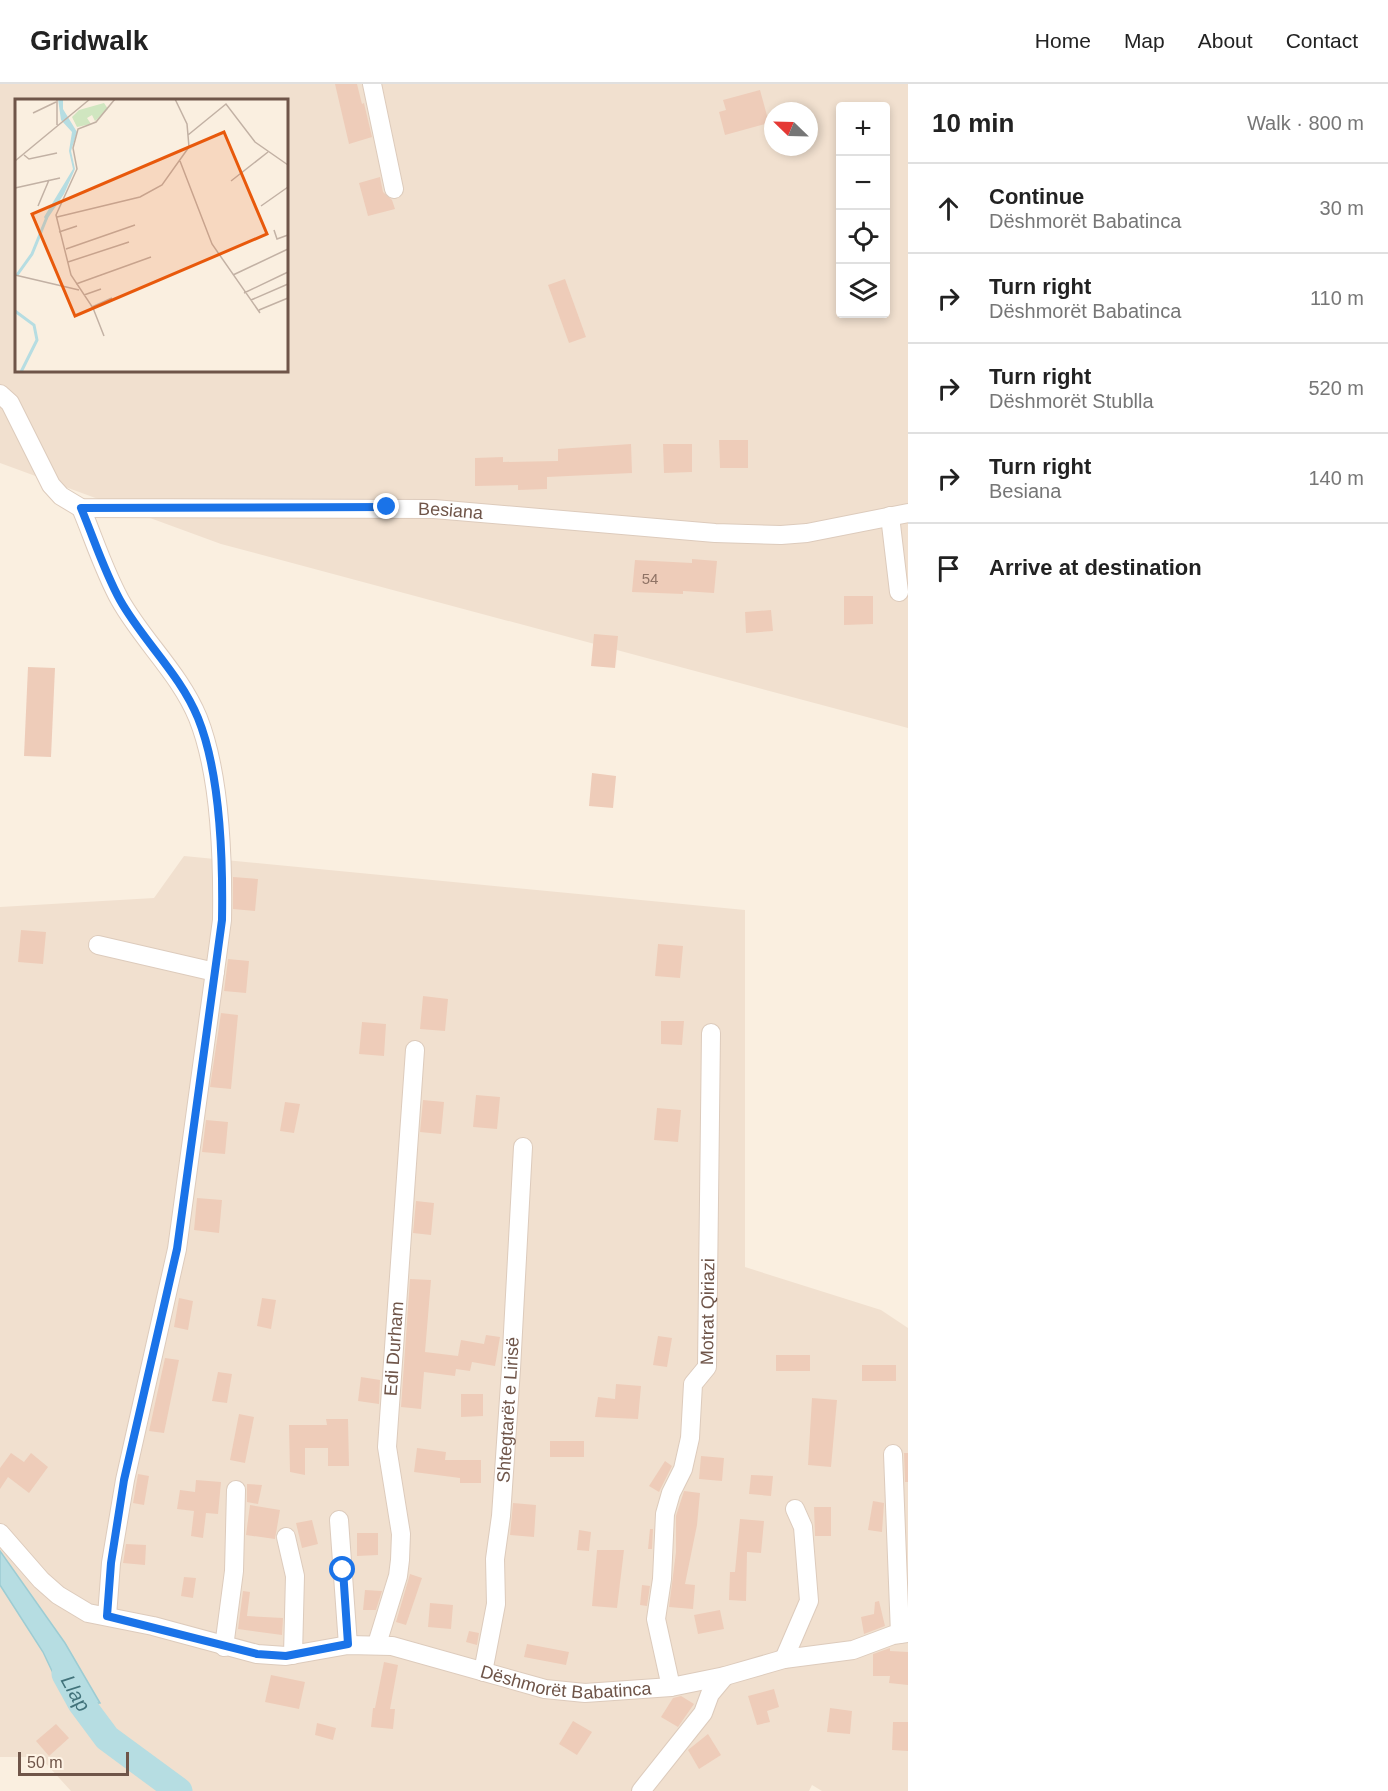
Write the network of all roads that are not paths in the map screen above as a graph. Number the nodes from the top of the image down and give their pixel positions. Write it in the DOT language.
graph roads {
  1 [pos="372,84"];
  2 [pos="394,189"];
  3 [pos="0,394"];
  4 [pos="81,508"];
  5 [pos="899,515"];
  6 [pos="899,592"];
  7 [pos="98,945"];
  8 [pos="215,972"];
  9 [pos="711,1033"];
  10 [pos="415,1050"];
  11 [pos="523,1147"];
  12 [pos="893,1454"];
  13 [pos="236,1490"];
  14 [pos="795,1509"];
  15 [pos="339,1520"];
  16 [pos="0,1533"];
  17 [pos="286,1537"];
  18 [pos="107,1616"];
  19 [pos="904,1633"];
  20 [pos="348,1644"];
  21 [pos="376,1644"];
  22 [pos="224,1647"];
  23 [pos="292,1655"];
  24 [pos="784,1659"];
  25 [pos="483,1672"];
  26 [pos="725,1676"];
  27 [pos="671,1687"];
  28 [pos="641,1791"];
  1 -- 2 [label="street"];
  3 -- 4 [label="street"];
  4 -- 5 [label="street, Besiana"];
  4 -- 8 [label="street"];
  5 -- 6 [label="street, Besiana"];
  7 -- 8 [label="street"];
  8 -- 18 [label="street"];
  9 -- 27 [label="street, Motrat Qiriazi"];
  10 -- 21 [label="street, Edi Durham"];
  11 -- 25 [label="street, Shtegtarët e Lirisë"];
  12 -- 19 [label="street, Dëshmorët Babatinca"];
  13 -- 22 [label="street"];
  14 -- 24 [label="street"];
  15 -- 20 [label="street"];
  16 -- 18 [label="street, Dëshmorët Babatinca"];
  17 -- 23 [label="street"];
  18 -- 22 [label="street, Dëshmorët Babatinca"];
  19 -- 24 [label="street, Dëshmorët Babatinca"];
  20 -- 21 [label="street, Dëshmorët Babatinca"];
  20 -- 23 [label="street, Dëshmorët Babatinca"];
  21 -- 25 [label="street, Dëshmorët Babatinca"];
  22 -- 23 [label="street, Dëshmorët Babatinca"];
  24 -- 26 [label="street, Dëshmorët Babatinca"];
  25 -- 27 [label="street, Dëshmorët Babatinca"];
  26 -- 27 [label="street, Dëshmorët Babatinca"];
  26 -- 28 [label="street"];
}
